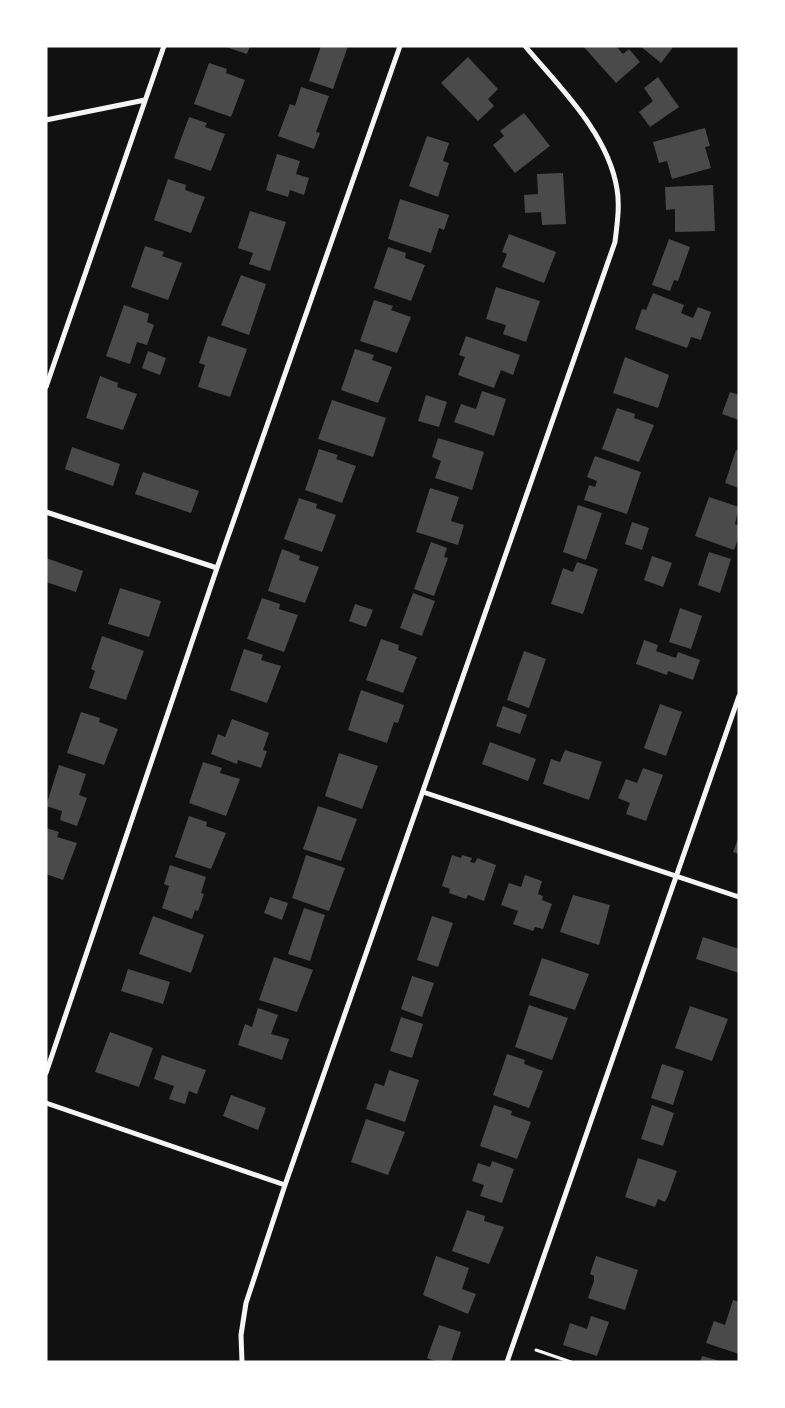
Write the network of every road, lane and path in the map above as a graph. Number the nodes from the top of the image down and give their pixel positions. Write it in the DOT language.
graph roads {
  1 [pos="164,46"];
  2 [pos="400,46"];
  3 [pos="525,46"];
  4 [pos="145,100"];
  5 [pos="46,120"];
  6 [pos="46,387"];
  7 [pos="46,512"];
  8 [pos="217,568"];
  9 [pos="739,696"];
  10 [pos="423,792"];
  11 [pos="676,876"];
  12 [pos="739,897"];
  13 [pos="46,1073"];
  14 [pos="46,1103"];
  15 [pos="285,1185"];
  16 [pos="536,1350"];
  17 [pos="242,1362"];
  18 [pos="507,1362"];
  19 [pos="571,1362"];
  1 -- 4 [label="street"];
  2 -- 8 [label="street"];
  3 -- 10 [label="street"];
  4 -- 5 [label="street"];
  4 -- 6 [label="street"];
  7 -- 8 [label="street"];
  8 -- 13 [label="street"];
  9 -- 11 [label="street"];
  10 -- 11 [label="street"];
  10 -- 15 [label="street"];
  11 -- 12 [label="street"];
  11 -- 18 [label="street"];
  14 -- 15 [label="street"];
  15 -- 17 [label="street"];
  16 -- 19 [label="path"];
}
